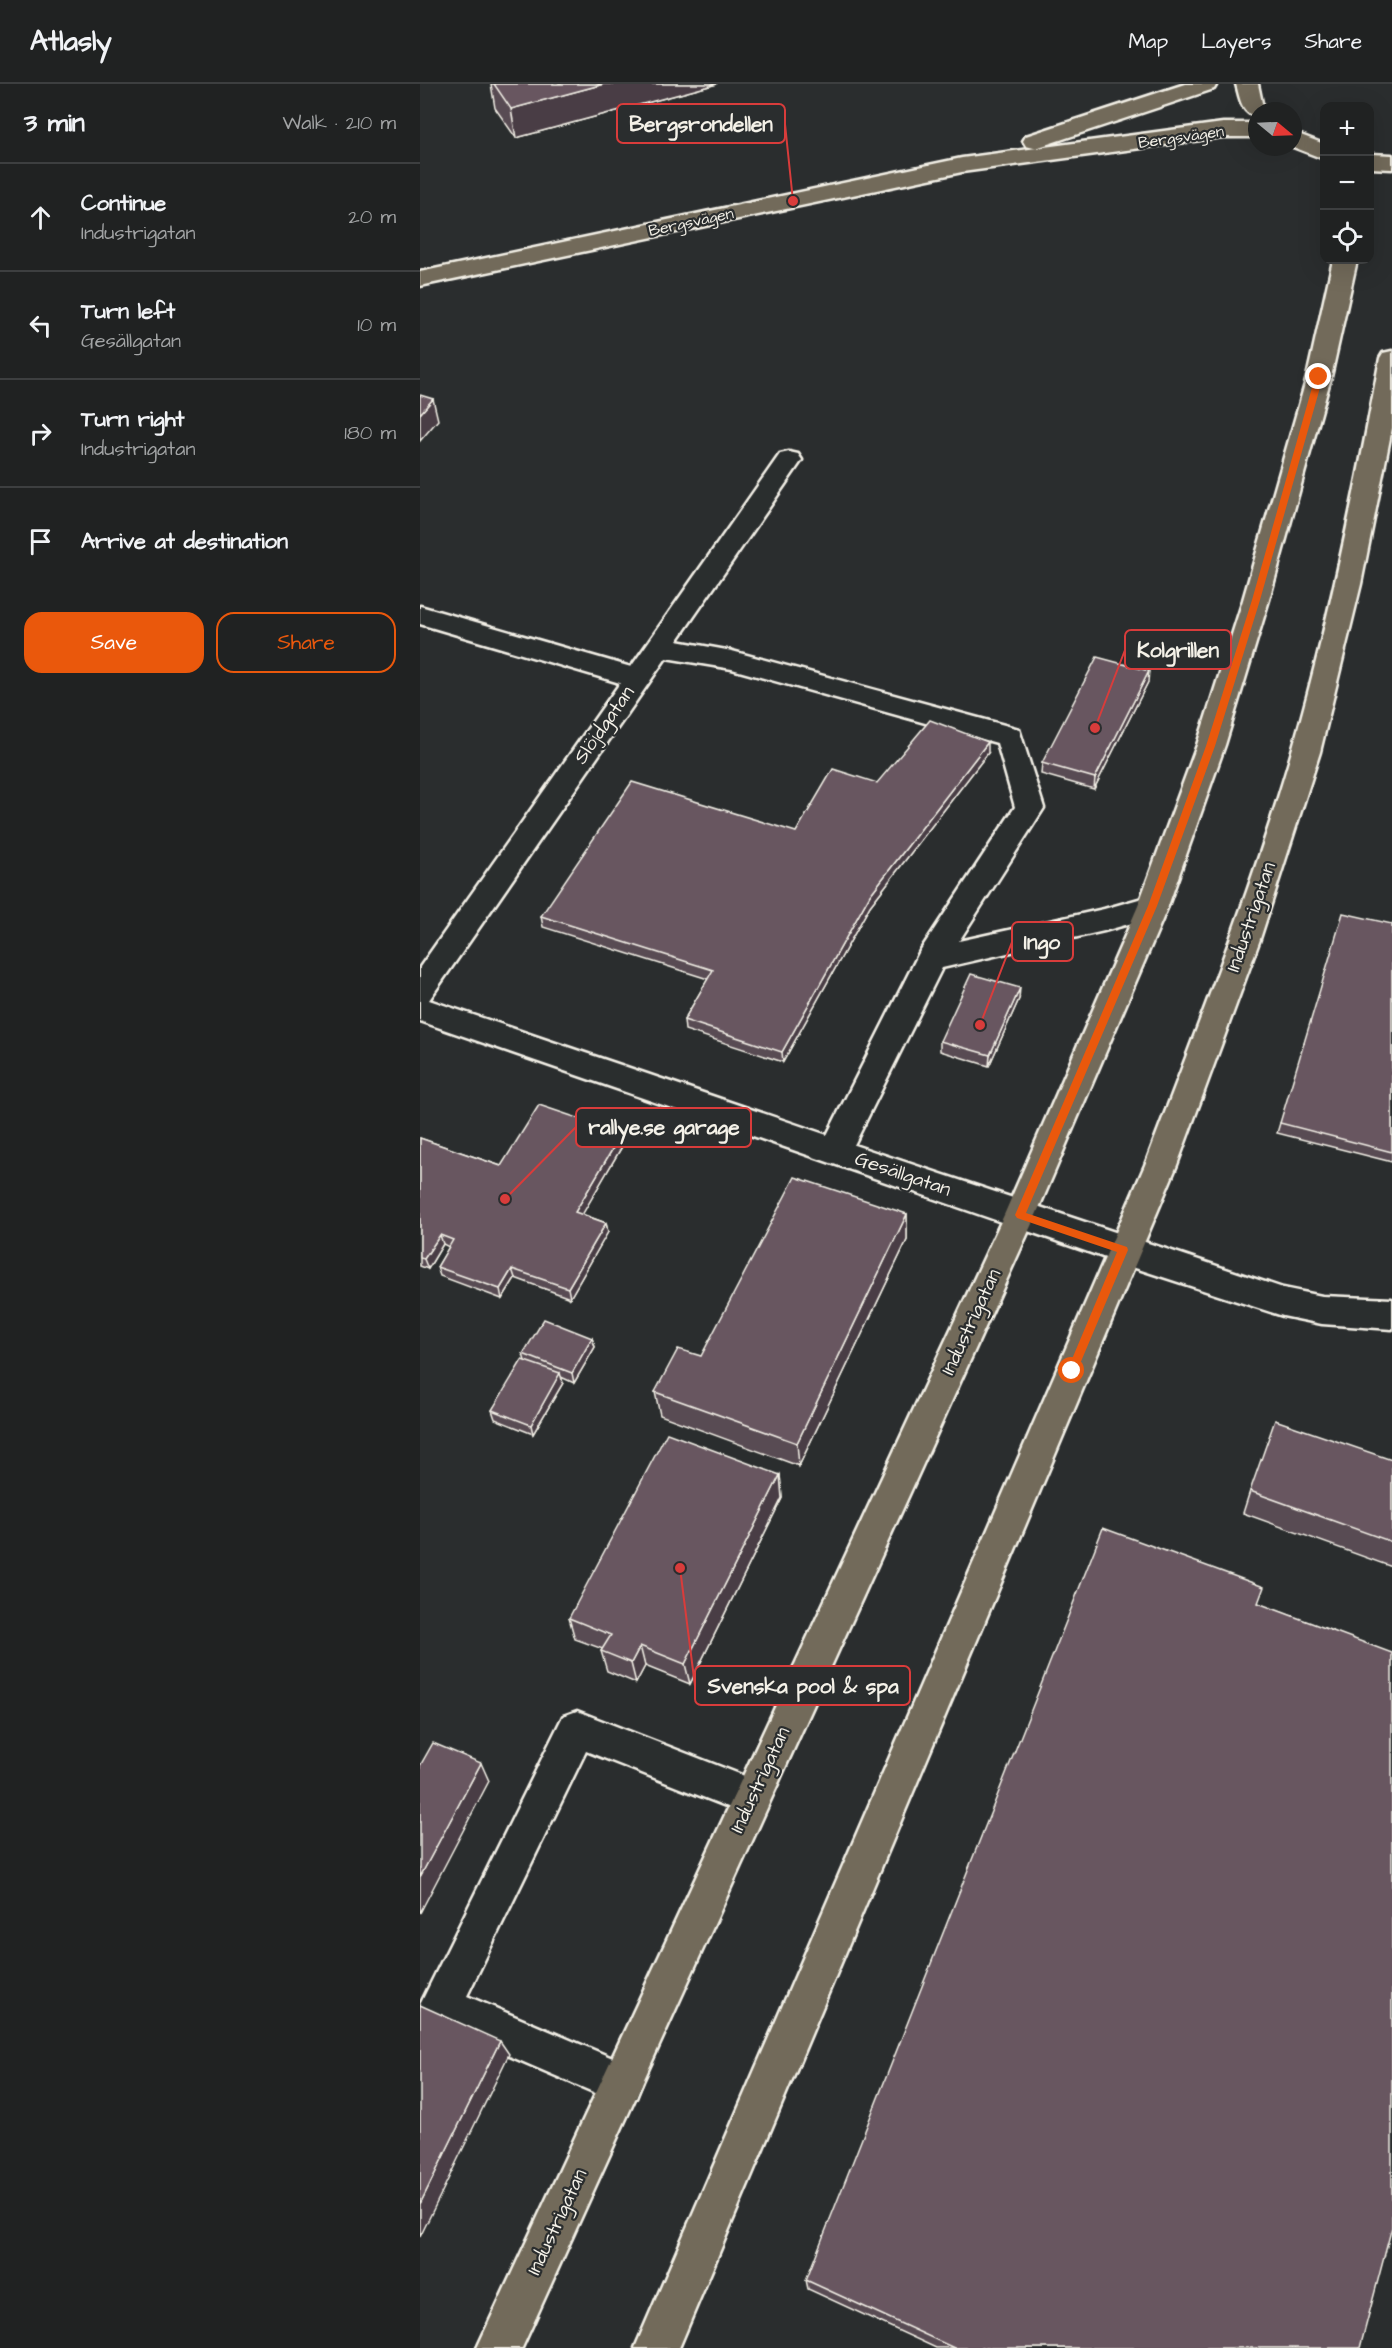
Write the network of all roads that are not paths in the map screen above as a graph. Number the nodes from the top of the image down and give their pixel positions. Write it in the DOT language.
graph roads {
  1 [pos="1206,84"];
  2 [pos="1247,84"];
  3 [pos="1252,102"];
  4 [pos="1248,130"];
  5 [pos="1302,143"];
  6 [pos="1320,152"];
  7 [pos="1374,161"];
  8 [pos="1392,162"];
  9 [pos="962,165"];
  10 [pos="1344,264"];
  11 [pos="420,279"];
  12 [pos="1392,358"];
  13 [pos="789,460"];
  14 [pos="420,615"];
  15 [pos="659,647"];
  16 [pos="637,678"];
  17 [pos="1153,906"];
  18 [pos="932,959"];
  19 [pos="420,991"];
  20 [pos="420,1008"];
  21 [pos="835,1151"];
  22 [pos="1020,1215"];
  23 [pos="1123,1250"];
  24 [pos="1392,1314"];
  25 [pos="751,1797"];
  26 [pos="621,2083"];
  27 [pos="499,2348"];
  28 [pos="657,2348"];
  1 -- 9 [label="main road, Bergsvägen"];
  2 -- 3 [label="main road"];
  4 -- 9 [label="main road, Bergsvägen"];
  5 -- 6 [label="main road"];
  7 -- 8 [label="main road"];
  9 -- 11 [label="main road, Bergsvägen"];
  10 -- 17 [label="main road, Industrigatan"];
  12 -- 23 [label="main road, Industrigatan"];
  13 -- 15 [label="street, Slöjdgatan"];
  14 -- 16 [label="street"];
  15 -- 16 [label="street, Slöjdgatan"];
  15 -- 18 [label="street"];
  16 -- 19 [label="street, Slöjdgatan"];
  17 -- 18 [label="street"];
  17 -- 22 [label="main road, Industrigatan"];
  18 -- 21 [label="street"];
  20 -- 21 [label="street, Gesällgatan"];
  21 -- 22 [label="street, Gesällgatan"];
  22 -- 23 [label="street, Gesällgatan"];
  22 -- 25 [label="main road, Industrigatan"];
  23 -- 24 [label="street, Gesällgatan"];
  23 -- 28 [label="main road, Industrigatan"];
  25 -- 26 [label="main road, Industrigatan"];
  25 -- 26 [label="street"];
  26 -- 27 [label="main road, Industrigatan"];
}
